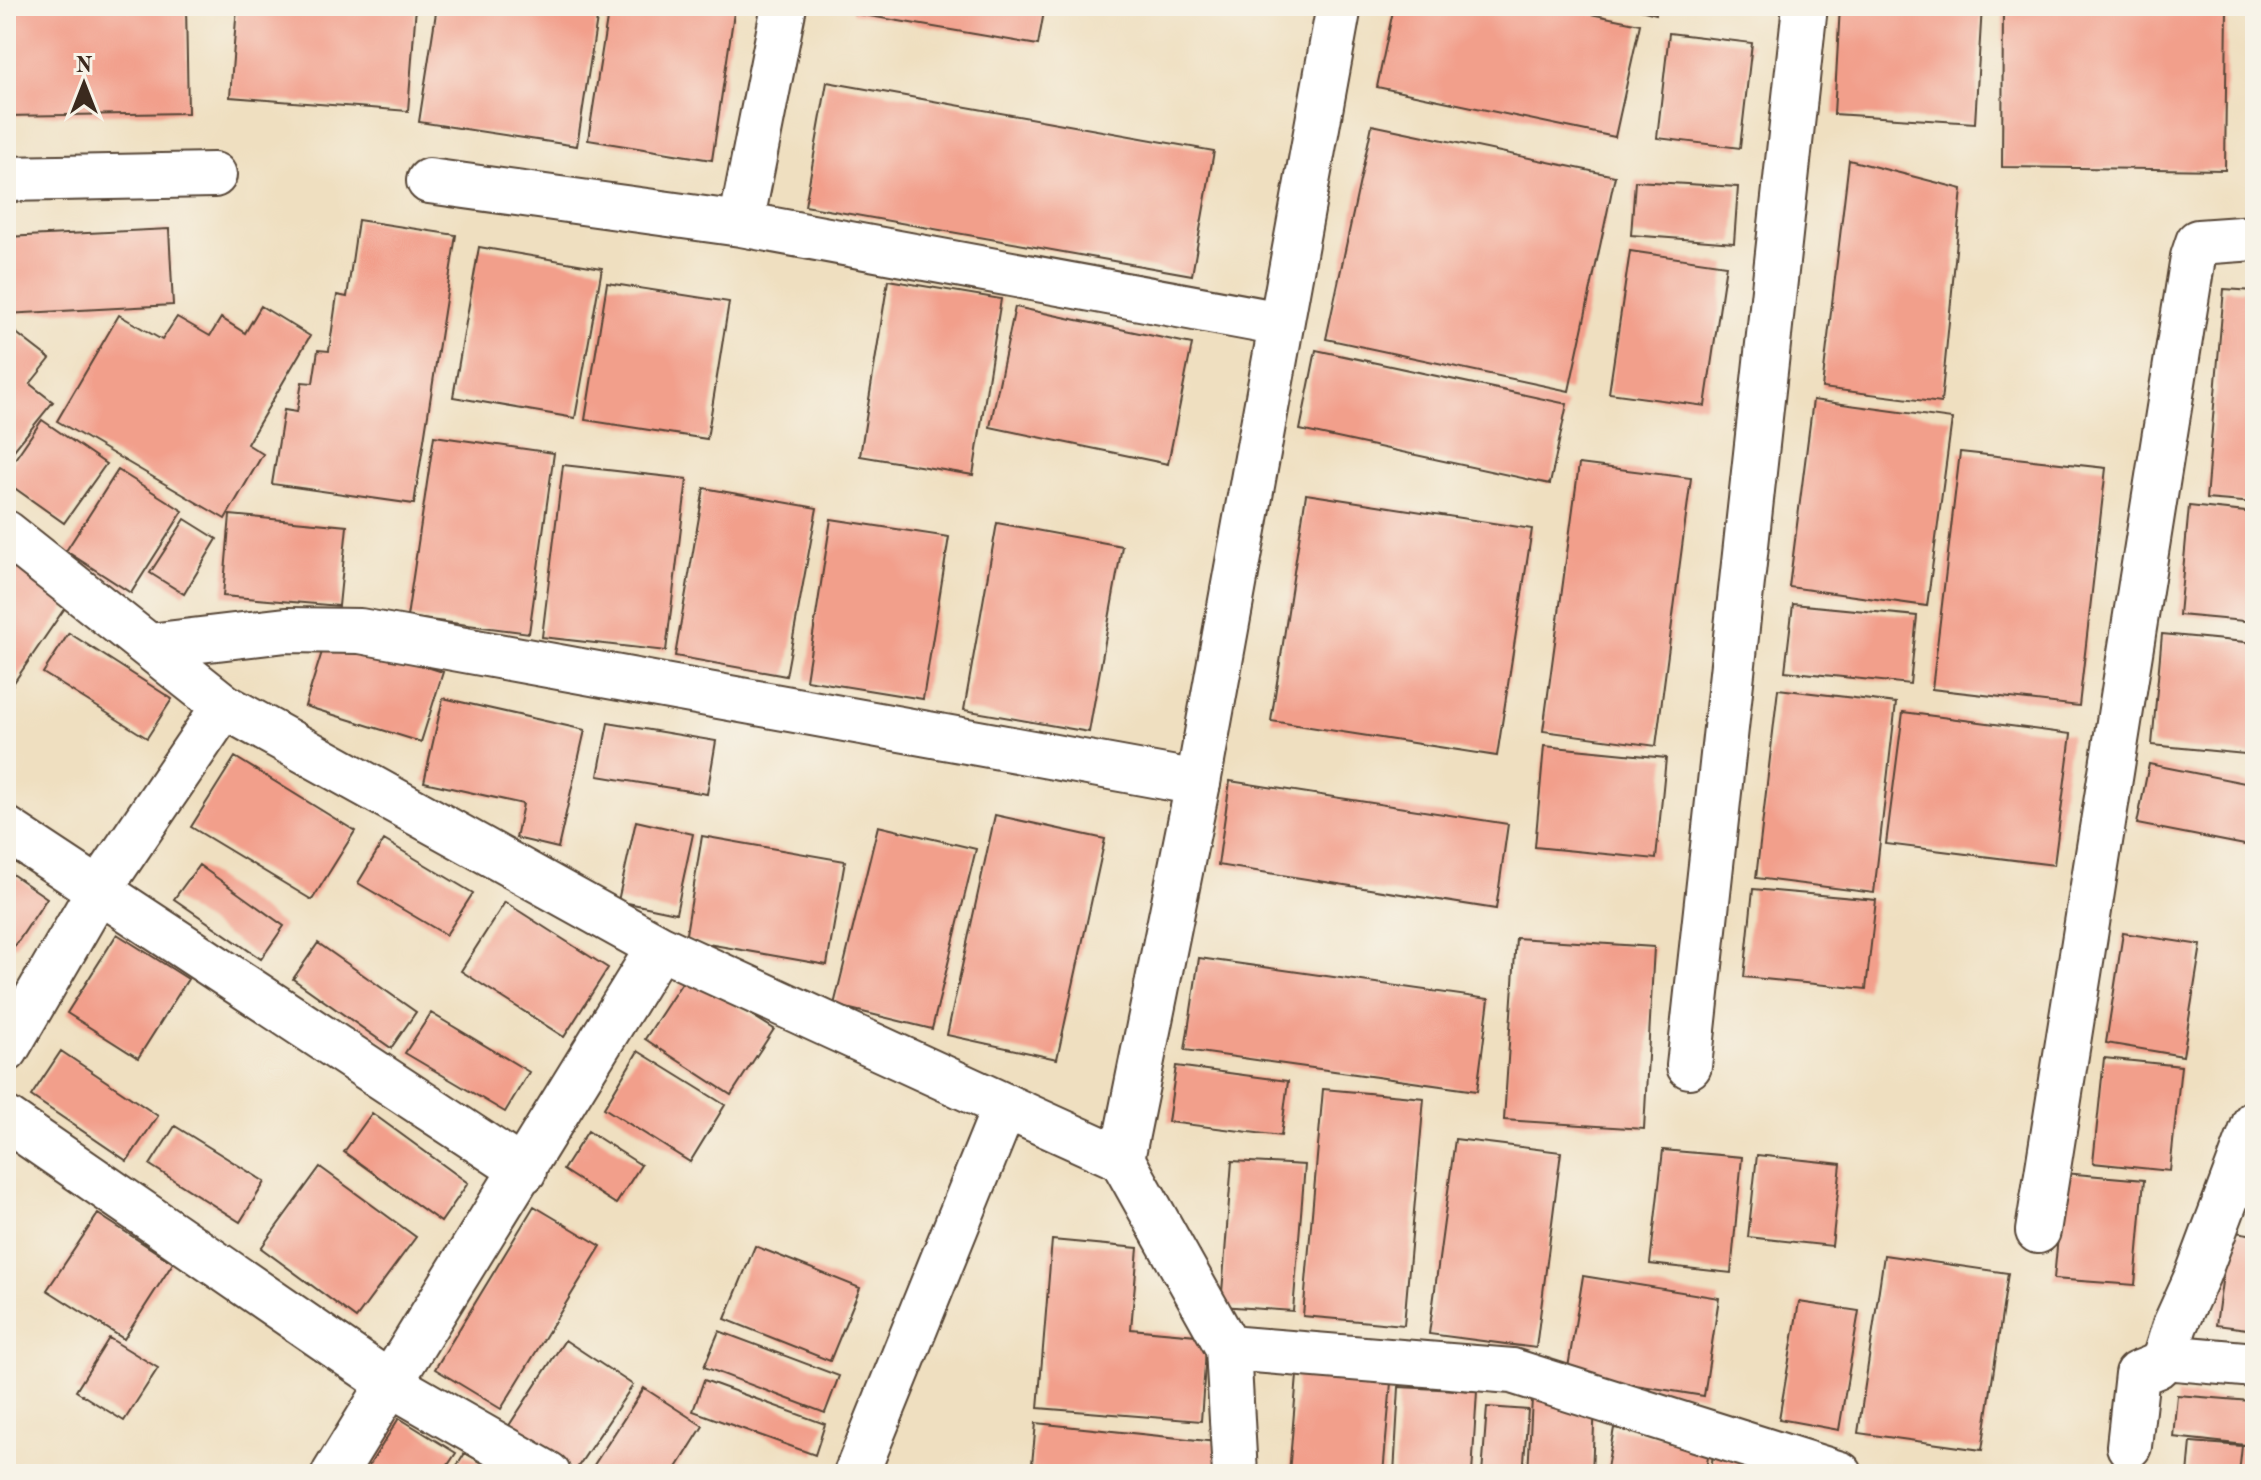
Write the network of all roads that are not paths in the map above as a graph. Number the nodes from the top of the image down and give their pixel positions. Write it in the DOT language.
graph roads {
  1 [pos="784,6"];
  2 [pos="1339,6"];
  3 [pos="1805,6"];
  4 [pos="214,175"];
  5 [pos="6,179"];
  6 [pos="429,181"];
  7 [pos="741,224"];
  8 [pos="2255,238"];
  9 [pos="1281,324"];
  10 [pos="6,533"];
  11 [pos="149,646"];
  12 [pos="224,706"];
  13 [pos="1198,783"];
  14 [pos="6,829"];
  15 [pos="99,890"];
  16 [pos="659,947"];
  17 [pos="6,1050"];
  18 [pos="1689,1066"];
  19 [pos="1005,1106"];
  20 [pos="6,1119"];
  21 [pos="2255,1122"];
  22 [pos="1122,1159"];
  23 [pos="524,1171"];
  24 [pos="2038,1231"];
  25 [pos="1228,1348"];
  26 [pos="2165,1357"];
  27 [pos="2255,1365"];
  28 [pos="389,1383"];
  29 [pos="2129,1446"];
  30 [pos="334,1474"];
  31 [pos="548,1474"];
  32 [pos="856,1474"];
  33 [pos="1235,1474"];
  34 [pos="1840,1474"];
  1 -- 7 [label="street"];
  2 -- 9 [label="street"];
  3 -- 18 [label="street"];
  4 -- 5 [label="street"];
  6 -- 7 [label="street"];
  7 -- 9 [label="street"];
  8 -- 24 [label="street"];
  9 -- 13 [label="street"];
  10 -- 11 [label="street"];
  11 -- 12 [label="street"];
  11 -- 13 [label="street"];
  12 -- 15 [label="street"];
  12 -- 16 [label="street"];
  13 -- 22 [label="street"];
  14 -- 15 [label="street"];
  15 -- 17 [label="street"];
  15 -- 23 [label="street"];
  16 -- 19 [label="street"];
  16 -- 23 [label="street"];
  19 -- 22 [label="street"];
  19 -- 32 [label="street"];
  20 -- 28 [label="street"];
  21 -- 26 [label="street"];
  22 -- 25 [label="street"];
  23 -- 28 [label="street"];
  25 -- 33 [label="street"];
  25 -- 34 [label="street"];
  26 -- 27 [label="street"];
  26 -- 29 [label="street"];
  28 -- 30 [label="street"];
  28 -- 31 [label="street"];
}
